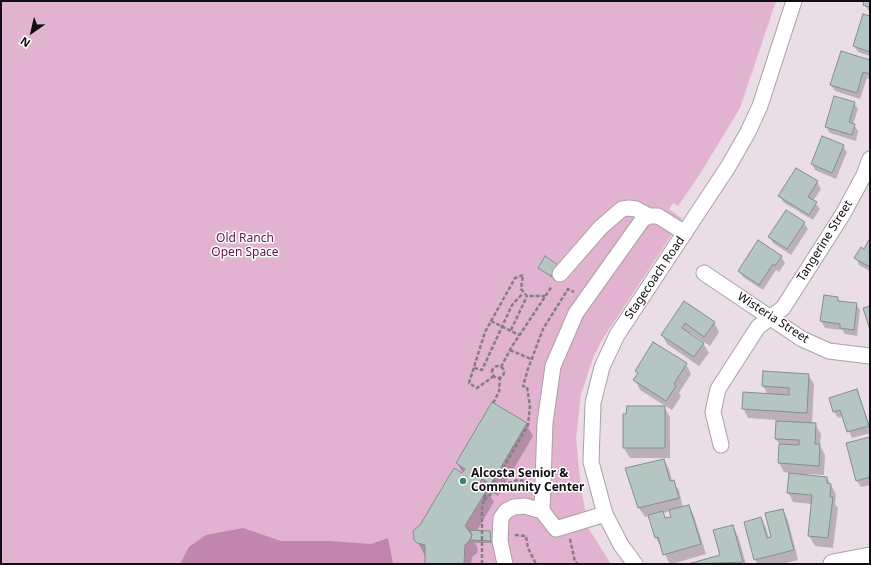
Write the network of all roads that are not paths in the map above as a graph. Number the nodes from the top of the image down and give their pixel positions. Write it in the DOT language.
graph roads {
  1 [pos="794,1"];
  2 [pos="870,159"];
  3 [pos="649,216"];
  4 [pos="685,233"];
  5 [pos="704,273"];
  6 [pos="560,274"];
  7 [pos="770,317"];
  8 [pos="870,356"];
  9 [pos="721,445"];
  10 [pos="542,511"];
  11 [pos="605,514"];
  12 [pos="870,557"];
  13 [pos="505,564"];
  14 [pos="635,564"];
  15 [pos="833,564"];
  1 -- 4 [label="street, Stagecoach Road"];
  2 -- 7 [label="street, Tangerine Street"];
  3 -- 4 [label="street"];
  3 -- 6 [label="street"];
  3 -- 10 [label="street"];
  4 -- 11 [label="street, Stagecoach Road"];
  5 -- 7 [label="street, Wisteria Street"];
  7 -- 8 [label="street, Wisteria Street"];
  7 -- 9 [label="street, Tangerine Street"];
  10 -- 11 [label="street"];
  10 -- 13 [label="street"];
  11 -- 14 [label="street, Stagecoach Road"];
  12 -- 15 [label="main road"];
}
